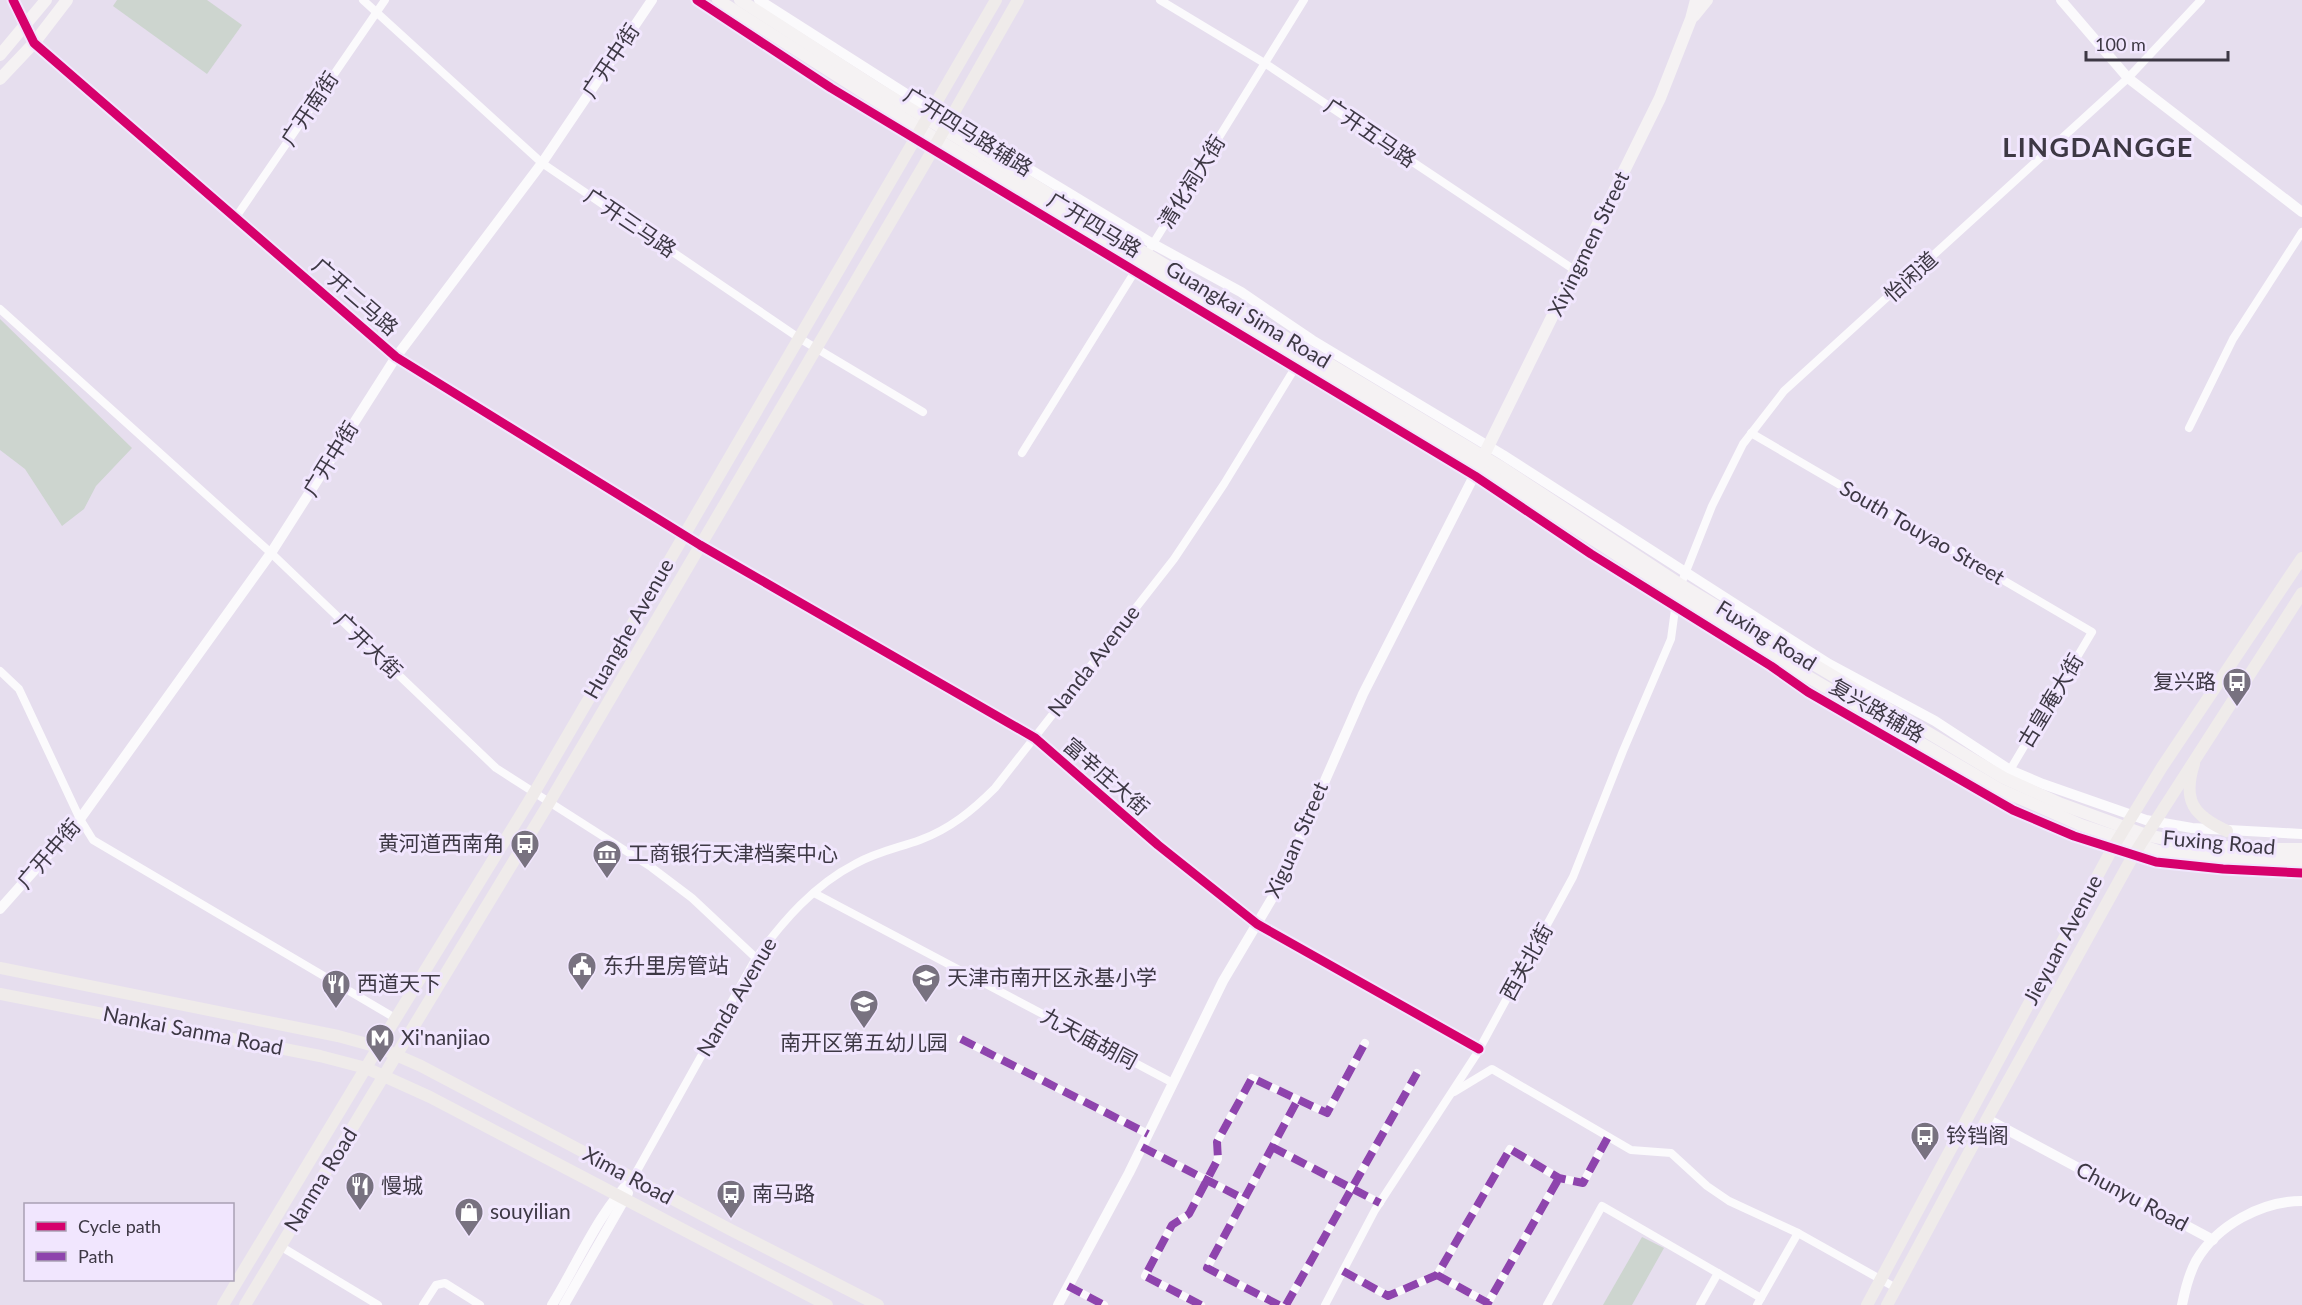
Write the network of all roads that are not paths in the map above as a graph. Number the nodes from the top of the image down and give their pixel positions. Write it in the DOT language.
graph roads {
  1 [pos="13,0"];
  2 [pos="46,0"];
  3 [pos="67,0"];
  4 [pos="363,0"];
  5 [pos="385,0"];
  6 [pos="652,0"];
  7 [pos="698,0"];
  8 [pos="718,0"];
  9 [pos="740,0"];
  10 [pos="759,0"];
  11 [pos="996,0"];
  12 [pos="1018,0"];
  13 [pos="1160,0"];
  14 [pos="1304,0"];
  15 [pos="1696,0"];
  16 [pos="1707,0"];
  17 [pos="2061,0"];
  18 [pos="2201,0"];
  19 [pos="376,12"];
  20 [pos="1691,19"];
  21 [pos="26,26"];
  22 [pos="34,43"];
  23 [pos="0,54"];
  24 [pos="1266,64"];
  25 [pos="2128,78"];
  26 [pos="0,79"];
  27 [pos="925,125"];
  28 [pos="941,135"];
  29 [pos="542,163"];
  30 [pos="2302,212"];
  31 [pos="236,217"];
  32 [pos="2302,232"];
  33 [pos="1144,258"];
  34 [pos="1576,271"];
  35 [pos="0,309"];
  36 [pos="799,338"];
  37 [pos="815,348"];
  38 [pos="1303,354"];
  39 [pos="396,357"];
  40 [pos="923,412"];
  41 [pos="2189,428"];
  42 [pos="1751,433"];
  43 [pos="1022,453"];
  44 [pos="1481,461"];
  45 [pos="684,535"];
  46 [pos="700,545"];
  47 [pos="271,553"];
  48 [pos="2302,558"];
  49 [pos="1680,589"];
  50 [pos="2302,593"];
  51 [pos="2092,632"];
  52 [pos="0,671"];
  53 [pos="1035,738"];
  54 [pos="2199,750"];
  55 [pos="2010,770"];
  56 [pos="1989,783"];
  57 [pos="534,793"];
  58 [pos="549,803"];
  59 [pos="2013,810"];
  60 [pos="2132,815"];
  61 [pos="80,819"];
  62 [pos="2153,821"];
  63 [pos="2126,828"];
  64 [pos="2227,831"];
  65 [pos="2302,834"];
  66 [pos="2115,844"];
  67 [pos="2139,845"];
  68 [pos="2302,849"];
  69 [pos="2302,861"];
  70 [pos="2302,873"];
  71 [pos="814,893"];
  72 [pos="0,909"];
  73 [pos="1257,924"];
  74 [pos="756,958"];
  75 [pos="0,968"];
  76 [pos="0,994"];
  77 [pos="395,1018"];
  78 [pos="961,1039"];
  79 [pos="1365,1043"];
  80 [pos="378,1047"];
  81 [pos="1479,1049"];
  82 [pos="397,1055"];
  83 [pos="366,1068"];
  84 [pos="1417,1073"];
  85 [pos="385,1076"];
  86 [pos="1173,1083"];
  87 [pos="1452,1094"];
  88 [pos="1297,1101"];
  89 [pos="1987,1119"];
  90 [pos="1148,1134"];
  91 [pos="1608,1137"];
  92 [pos="1142,1147"];
  93 [pos="1272,1147"];
  94 [pos="633,1178"];
  95 [pos="1559,1178"];
  96 [pos="1207,1180"];
  97 [pos="1351,1188"];
  98 [pos="621,1197"];
  99 [pos="1244,1199"];
  100 [pos="2302,1201"];
  101 [pos="1380,1203"];
  102 [pos="1798,1233"];
  103 [pos="2213,1240"];
  104 [pos="280,1246"];
  105 [pos="1343,1272"];
  106 [pos="1718,1273"];
  107 [pos="1437,1275"];
  108 [pos="1881,1279"];
  109 [pos="1068,1286"];
  110 [pos="1896,1288"];
  111 [pos="1759,1301"];
  112 [pos="223,1305"];
  113 [pos="244,1305"];
  114 [pos="378,1305"];
  115 [pos="423,1305"];
  116 [pos="480,1305"];
  117 [pos="552,1305"];
  118 [pos="564,1305"];
  119 [pos="827,1305"];
  120 [pos="878,1305"];
  121 [pos="1058,1305"];
  122 [pos="1104,1305"];
  123 [pos="1201,1305"];
  124 [pos="1280,1305"];
  125 [pos="1286,1305"];
  126 [pos="1325,1305"];
  127 [pos="1547,1305"];
  128 [pos="1700,1305"];
  129 [pos="1867,1305"];
  130 [pos="1887,1305"];
  131 [pos="2182,1305"];
  1 -- 21 [label="street, 广开二马路"];
  2 -- 21 [label="main road"];
  3 -- 22 [label="main road"];
  4 -- 19 [label="street, 广开三马路"];
  5 -- 19 [label="street, 广开南街"];
  6 -- 29 [label="street, 广开中街"];
  7 -- 27 [label="street"];
  8 -- 27 [label="main road, Guangkai Sima Road"];
  9 -- 27 [label="main road, Guangkai Sima Road"];
  10 -- 27 [label="street, 广开四马路辅路"];
  11 -- 27 [label="main road, Huanghe Avenue"];
  12 -- 28 [label="main road, Huanghe Avenue"];
  13 -- 24 [label="street, 广开五马路"];
  14 -- 24 [label="street, 清化祠大街"];
  15 -- 20 [label="main road, Xiyingmen Street"];
  16 -- 20 [label="main road, Xiyingmen Street"];
  17 -- 25 [label="street"];
  18 -- 25 [label="street, 怡闲道"];
  19 -- 29 [label="street, 广开三马路"];
  19 -- 31 [label="street, 广开南街"];
  20 -- 34 [label="main road, Xiyingmen Street"];
  21 -- 22 [label="street, 广开二马路"];
  21 -- 23 [label="main road"];
  22 -- 26 [label="main road"];
  22 -- 31 [label="street, 广开二马路"];
  24 -- 33 [label="street, 清化祠大街"];
  24 -- 34 [label="street, 广开五马路"];
  25 -- 30 [label="street"];
  25 -- 42 [label="street, 怡闲道"];
  27 -- 28 [label="main road, Guangkai Sima Road"];
  27 -- 28 [label="street, 广开四马路辅路"];
  27 -- 36 [label="main road, Huanghe Avenue"];
  28 -- 33 [label="main road, Guangkai Sima Road"];
  28 -- 33 [label="street, 广开四马路辅路"];
  28 -- 37 [label="main road, Huanghe Avenue"];
  29 -- 36 [label="street, 广开三马路"];
  29 -- 39 [label="street, 广开中街"];
  31 -- 39 [label="street, 广开二马路"];
  32 -- 41 [label="street"];
  33 -- 38 [label="main road, Guangkai Sima Road"];
  33 -- 38 [label="street, 广开四马路辅路"];
  33 -- 43 [label="street, 清化祠大街"];
  34 -- 44 [label="main road, Xiyingmen Street"];
  35 -- 47 [label="street, 广开大街"];
  36 -- 37 [label="street, 广开三马路"];
  36 -- 45 [label="main road, Huanghe Avenue"];
  37 -- 40 [label="street, 广开三马路"];
  37 -- 46 [label="main road, Huanghe Avenue"];
  38 -- 44 [label="main road, Guangkai Sima Road"];
  38 -- 44 [label="street, 广开四马路辅路"];
  38 -- 53 [label="street, Nanda Avenue"];
  39 -- 45 [label="street, 广开二马路"];
  39 -- 47 [label="street, 广开中街"];
  42 -- 49 [label="street, 怡闲道"];
  42 -- 51 [label="street, South Touyao Street"];
  44 -- 49 [label="street, 复兴路辅路"];
  44 -- 49 [label="main road, Fuxing Road"];
  44 -- 49 [label="street, 复兴路辅路"];
  44 -- 73 [label="street, Xiguan Street"];
  45 -- 46 [label="street, 广开二马路"];
  45 -- 57 [label="main road, Huanghe Avenue"];
  46 -- 53 [label="street, 富辛庄大街"];
  46 -- 58 [label="main road, Huanghe Avenue"];
  47 -- 57 [label="street, 广开大街"];
  47 -- 61 [label="street, 广开中街"];
  48 -- 60 [label="main road, Jieyuan Avenue"];
  49 -- 55 [label="street, 复兴路辅路"];
  49 -- 56 [label="main road, Fuxing Road"];
  49 -- 59 [label="street, 复兴路辅路"];
  49 -- 63 [label="main road, Fuxing Road"];
  49 -- 81 [label="street, 西关北街"];
  50 -- 54 [label="main road, Jieyuan Avenue"];
  51 -- 55 [label="street, 古皇庵大街"];
  52 -- 61 [label="street"];
  53 -- 71 [label="street, Nanda Avenue"];
  53 -- 73 [label="street, 富辛庄大街"];
  54 -- 62 [label="main road, Jieyuan Avenue"];
  54 -- 64 [label="main road"];
  55 -- 60 [label="street, 复兴路辅路"];
  56 -- 59 [label="main road"];
  56 -- 66 [label="main road, Fuxing Road"];
  57 -- 58 [label="street, 广开大街"];
  57 -- 77 [label="main road, Huanghe Avenue"];
  58 -- 74 [label="street, 广开大街"];
  58 -- 82 [label="main road, Huanghe Avenue"];
  59 -- 66 [label="street, 复兴路辅路"];
  60 -- 62 [label="street, 复兴路辅路"];
  60 -- 63 [label="main road, Jieyuan Avenue"];
  61 -- 72 [label="street, 广开中街"];
  61 -- 77 [label="street"];
  62 -- 64 [label="street, 复兴路辅路"];
  62 -- 67 [label="main road, Jieyuan Avenue"];
  63 -- 66 [label="main road, Jieyuan Avenue"];
  63 -- 67 [label="main road, Fuxing Road"];
  64 -- 65 [label="street, 复兴路辅路"];
  66 -- 67 [label="main road, Fuxing Road"];
  66 -- 108 [label="main road, Jieyuan Avenue"];
  67 -- 68 [label="main road, Fuxing Road"];
  67 -- 69 [label="main road, Fuxing Road"];
  67 -- 70 [label="street"];
  67 -- 89 [label="main road, Jieyuan Avenue"];
  71 -- 74 [label="street, Nanda Avenue"];
  71 -- 86 [label="street, 九天庙胡同"];
  73 -- 81 [label="street, 富辛庄大街"];
  73 -- 86 [label="street, Xiguan Street"];
  74 -- 94 [label="street, Nanda Avenue"];
  75 -- 80 [label="main road, Nankai Sanma Road"];
  76 -- 83 [label="main road, Nankai Sanma Road"];
  77 -- 80 [label="main road, Huanghe Avenue"];
  78 -- 90 [label="street"];
  79 -- 88 [label="street"];
  80 -- 82 [label="main road, Xima Road"];
  80 -- 83 [label="main road, Huanghe Avenue"];
  81 -- 87 [label="street, 西关北街"];
  82 -- 85 [label="main road, Nanma Road"];
  82 -- 94 [label="main road, Xima Road"];
  83 -- 85 [label="main road, Nankai Sanma Road"];
  83 -- 112 [label="main road, Nanma Road"];
  84 -- 97 [label="street"];
  85 -- 98 [label="main road, Xima Road"];
  85 -- 104 [label="main road, Nanma Road"];
  86 -- 90 [label="street, Xiguan Street"];
  87 -- 91 [label="street"];
  87 -- 101 [label="street, 西关北街"];
  88 -- 93 [label="street"];
  88 -- 96 [label="street"];
  89 -- 103 [label="street, Chunyu Road"];
  89 -- 110 [label="main road, Jieyuan Avenue"];
  90 -- 92 [label="street, Xiguan Street"];
  91 -- 95 [label="street"];
  91 -- 102 [label="street"];
  92 -- 96 [label="street"];
  92 -- 109 [label="street, Xiguan Street"];
  93 -- 97 [label="street"];
  93 -- 99 [label="street"];
  94 -- 98 [label="street"];
  94 -- 120 [label="main road, Xima Road"];
  95 -- 107 [label="street"];
  95 -- 107 [label="street"];
  96 -- 99 [label="street"];
  96 -- 123 [label="street"];
  97 -- 101 [label="street"];
  97 -- 125 [label="street"];
  98 -- 117 [label="street"];
  98 -- 118 [label="street"];
  98 -- 119 [label="main road, Xima Road"];
  99 -- 124 [label="street"];
  100 -- 103 [label="street"];
  101 -- 105 [label="street, 西关北街"];
  102 -- 108 [label="street"];
  102 -- 111 [label="street"];
  103 -- 131 [label="street, Chunyu Road"];
  104 -- 113 [label="main road, Nanma Road"];
  104 -- 114 [label="street"];
  105 -- 107 [label="street"];
  105 -- 126 [label="street, 西关北街"];
  106 -- 111 [label="street"];
  106 -- 127 [label="street"];
  106 -- 128 [label="street"];
  108 -- 110 [label="street"];
  108 -- 129 [label="main road, Jieyuan Avenue"];
  109 -- 121 [label="street, Xiguan Street"];
  109 -- 122 [label="street"];
  110 -- 130 [label="main road, Jieyuan Avenue"];
  115 -- 116 [label="street"];
}
